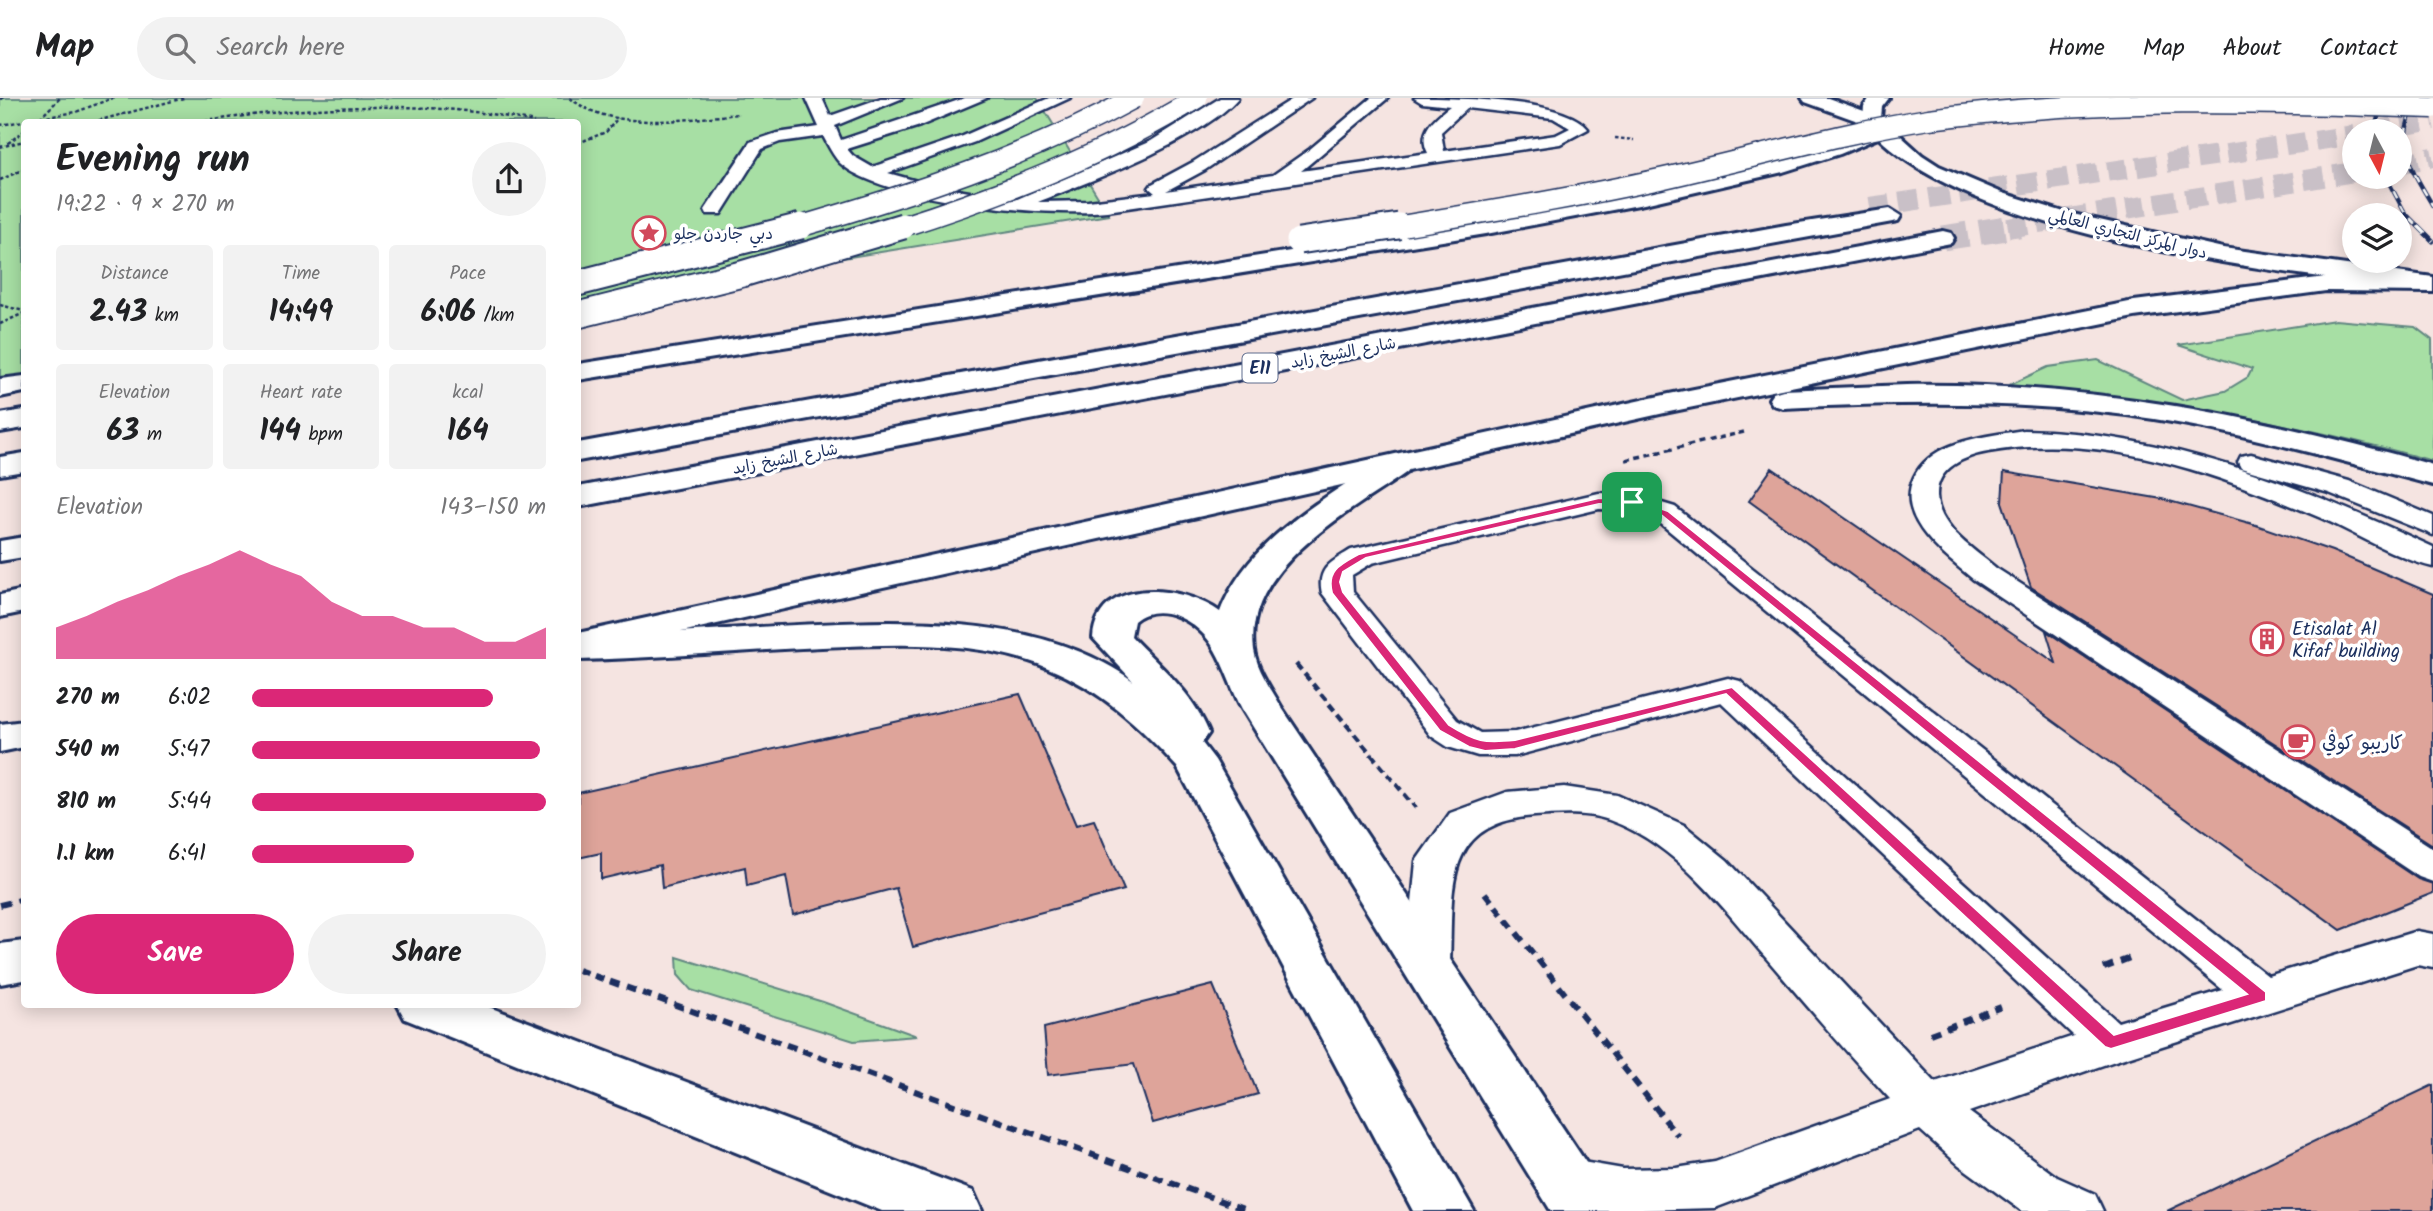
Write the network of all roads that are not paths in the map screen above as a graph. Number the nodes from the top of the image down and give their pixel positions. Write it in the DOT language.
graph roads {
  1 [pos="979,98"];
  2 [pos="1062,98"];
  3 [pos="1134,98"];
  4 [pos="1197,98"];
  5 [pos="1230,98"];
  6 [pos="1304,98"];
  7 [pos="1380,98"];
  8 [pos="1422,98"];
  9 [pos="1811,98"];
  10 [pos="1880,98"];
  11 [pos="2319,98"];
  12 [pos="816,100"];
  13 [pos="891,100"];
  14 [pos="1464,103"];
  15 [pos="2433,107"];
  16 [pos="1877,124"];
  17 [pos="832,133"];
  18 [pos="1325,144"];
  19 [pos="1438,156"];
  20 [pos="1199,166"];
  21 [pos="1356,168"];
  22 [pos="871,173"];
  23 [pos="1276,180"];
  24 [pos="1241,185"];
  25 [pos="1125,202"];
  26 [pos="1011,206"];
  27 [pos="714,210"];
  28 [pos="1942,238"];
  29 [pos="581,282"];
  30 [pos="2433,284"];
  31 [pos="581,314"];
  32 [pos="581,350"];
  33 [pos="581,372"];
  34 [pos="21,384"];
  35 [pos="0,388"];
  36 [pos="1669,403"];
  37 [pos="21,420"];
  38 [pos="0,423"];
  39 [pos="581,429"];
  40 [pos="21,436"];
  41 [pos="0,439"];
  42 [pos="581,451"];
  43 [pos="2160,454"];
  44 [pos="21,462"];
  45 [pos="1396,465"];
  46 [pos="0,466"];
  47 [pos="2433,475"];
  48 [pos="581,496"];
  49 [pos="21,524"];
  50 [pos="2433,526"];
  51 [pos="0,527"];
  52 [pos="21,548"];
  53 [pos="0,551"];
  54 [pos="2433,558"];
  55 [pos="21,602"];
  56 [pos="0,606"];
  57 [pos="581,645"];
  58 [pos="581,646"];
  59 [pos="1235,650"];
  60 [pos="21,734"];
  61 [pos="0,738"];
  62 [pos="1194,760"];
  63 [pos="2433,867"];
  64 [pos="2428,941"];
  65 [pos="21,961"];
  66 [pos="0,964"];
  67 [pos="1428,967"];
  68 [pos="2261,996"];
  69 [pos="433,1008"];
  70 [pos="2111,1043"];
  71 [pos="1927,1106"];
  72 [pos="1575,1196"];
  73 [pos="952,1211"];
  74 [pos="1444,1211"];
  75 [pos="2077,1211"];
  1 -- 17 [label="lane"];
  2 -- 22 [label="lane"];
  3 -- 29 [label="main road, bridge"];
  4 -- 31 [label="main road, bridge"];
  5 -- 26 [label="lane"];
  6 -- 20 [label="lane"];
  7 -- 18 [label="lane"];
  8 -- 14 [label="lane"];
  9 -- 16 [label="main road"];
  10 -- 16 [label="main road"];
  11 -- 15 [label="main road, bridge"];
  12 -- 13 [label="lane"];
  12 -- 17 [label="lane"];
  13 -- 17 [label="lane"];
  14 -- 19 [label="lane"];
  14 -- 19 [label="lane"];
  15 -- 32 [label="main road, bridge"];
  16 -- 30 [label="main road, دوار المركز التجاري العالمي"];
  16 -- 33 [label="main road"];
  17 -- 22 [label="lane"];
  17 -- 27 [label="lane"];
  18 -- 21 [label="lane"];
  18 -- 23 [label="lane"];
  19 -- 21 [label="lane"];
  20 -- 24 [label="lane"];
  20 -- 25 [label="lane"];
  21 -- 23 [label="lane"];
  22 -- 26 [label="lane"];
  23 -- 24 [label="lane"];
  24 -- 25 [label="lane"];
  25 -- 26 [label="lane"];
  28 -- 48 [label="main road, شارع الشيخ زايد / E11"];
  30 -- 36 [label="main road"];
  34 -- 35 [label="main road"];
  36 -- 45 [label="main road"];
  36 -- 47 [label="main road"];
  37 -- 38 [label="main road"];
  39 -- 42 [label="main road, شارع الشيخ زايد / E11"];
  40 -- 41 [label="main road"];
  43 -- 50 [label="lane"];
  43 -- 54 [label="lane"];
  43 -- 63 [label="lane"];
  44 -- 46 [label="main road"];
  45 -- 57 [label="main road"];
  45 -- 59 [label="main road"];
  49 -- 51 [label="main road"];
  52 -- 53 [label="main road"];
  55 -- 56 [label="main road"];
  58 -- 62 [label="main road"];
  59 -- 62 [label="main road"];
  59 -- 67 [label="main road"];
  60 -- 61 [label="main road"];
  62 -- 74 [label="main road"];
  64 -- 68 [label="lane"];
  65 -- 66 [label="main road"];
  67 -- 71 [label="lane"];
  67 -- 72 [label="main road"];
  68 -- 70 [label="lane"];
  68 -- 70 [label="lane"];
  69 -- 73 [label="main road"];
  70 -- 71 [label="lane"];
  71 -- 72 [label="lane"];
  71 -- 75 [label="lane"];
}
